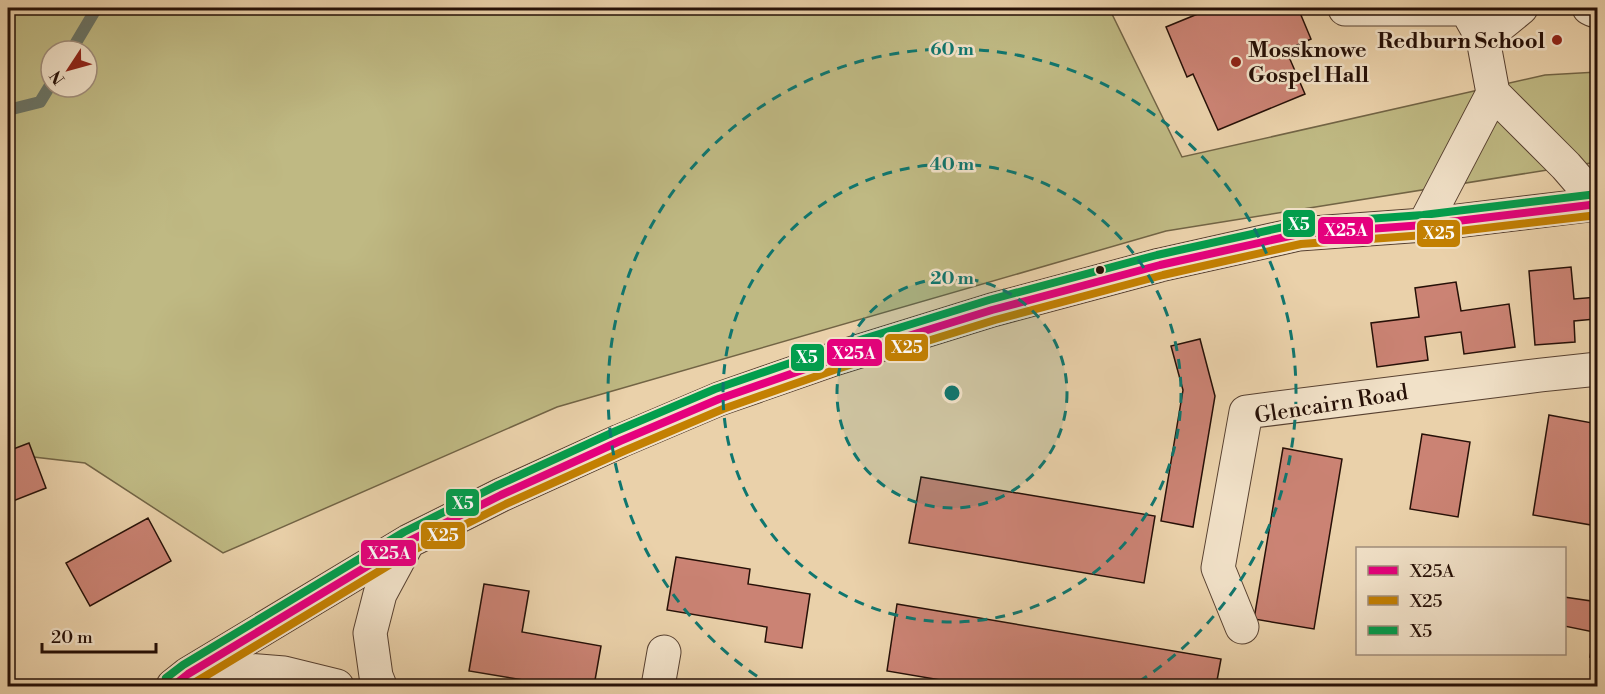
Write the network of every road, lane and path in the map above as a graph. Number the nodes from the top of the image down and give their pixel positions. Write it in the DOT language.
graph roads {
  1 [pos="1521,8"];
  2 [pos="1589,8"];
  3 [pos="1345,9"];
  4 [pos="1598,10"];
  5 [pos="1484,39"];
  6 [pos="1493,93"];
  7 [pos="1598,203"];
  8 [pos="1424,225"];
  9 [pos="1598,369"];
  10 [pos="409,541"];
  11 [pos="1242,627"];
  12 [pos="664,652"];
  13 [pos="180,680"];
  14 [pos="337,687"];
  15 [pos="380,687"];
  16 [pos="658,687"];
  1 -- 5 [label="street"];
  2 -- 4 [label="street"];
  3 -- 5 [label="street"];
  5 -- 6 [label="street"];
  6 -- 7 [label="street"];
  6 -- 8 [label="street"];
  7 -- 8 [label="street"];
  8 -- 10 [label="street"];
  9 -- 11 [label="street, Glencairn Road"];
  10 -- 13 [label="street"];
  10 -- 15 [label="street"];
  12 -- 16 [label="street"];
  13 -- 14 [label="street"];
}
